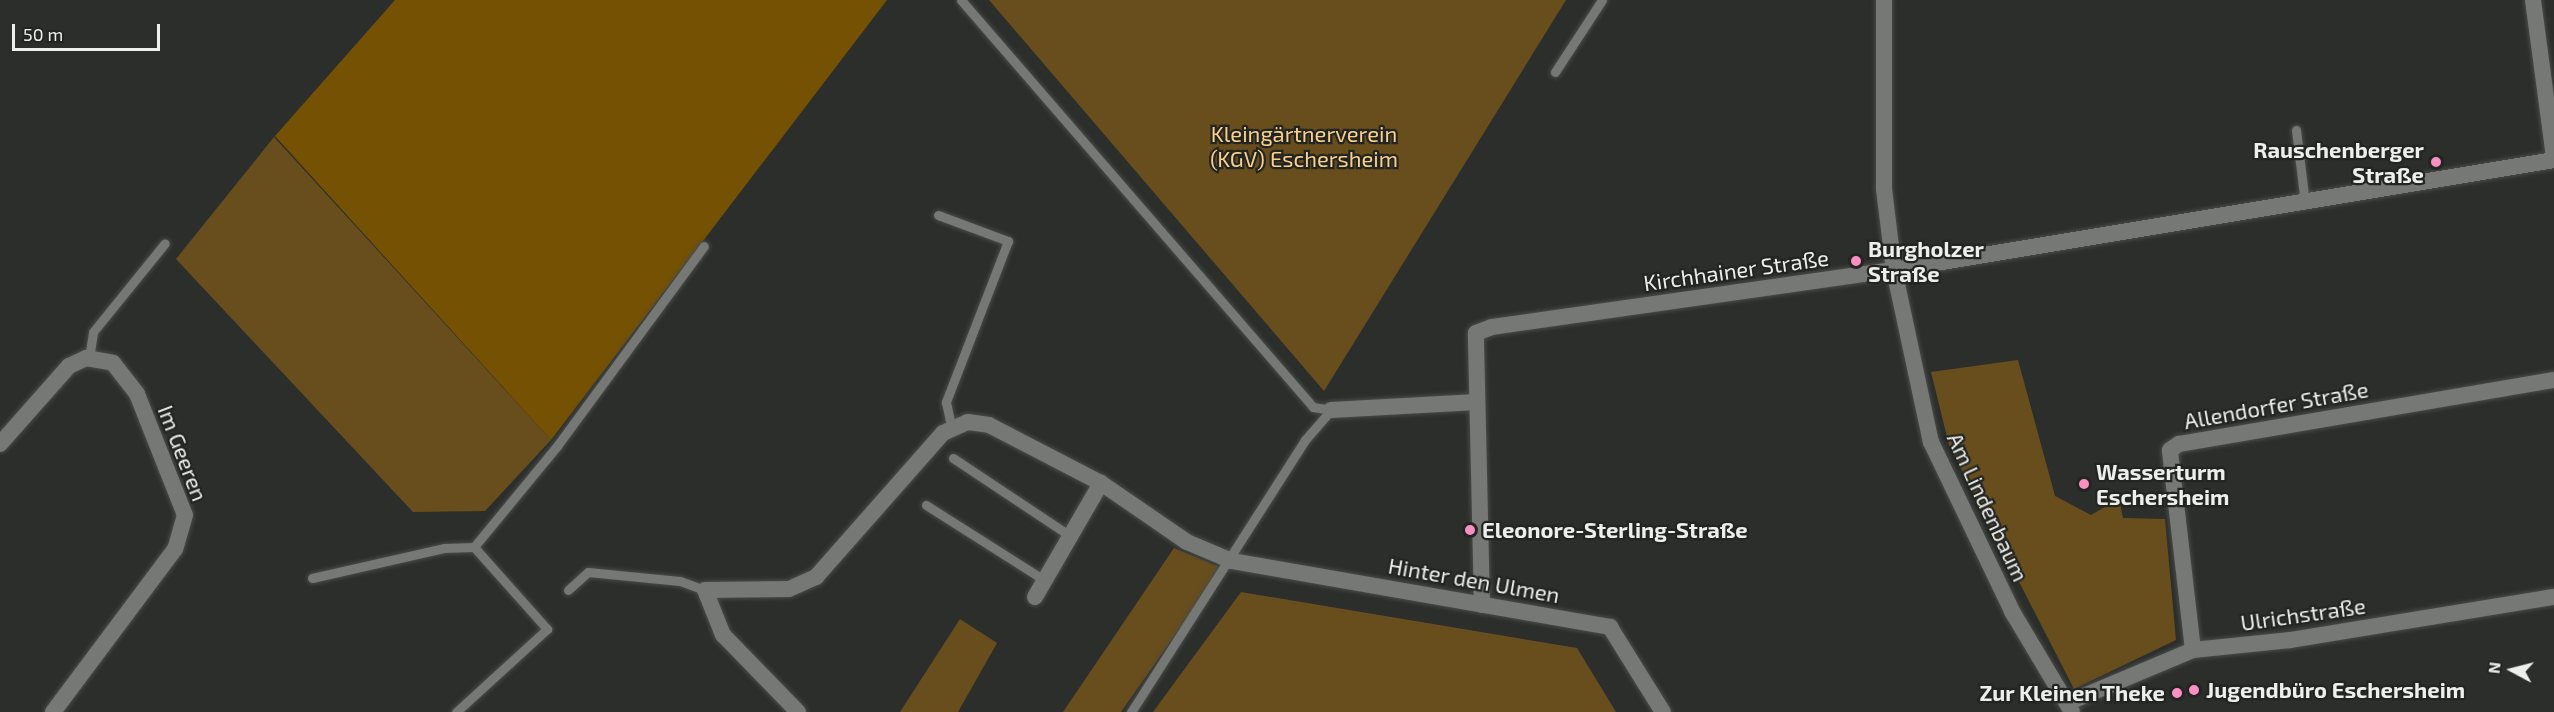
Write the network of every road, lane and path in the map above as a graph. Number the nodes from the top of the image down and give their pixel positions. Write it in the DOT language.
graph roads {
  1 [pos="961,0"];
  2 [pos="1602,0"];
  3 [pos="1884,0"];
  4 [pos="2533,0"];
  5 [pos="1555,72"];
  6 [pos="2296,130"];
  7 [pos="2554,159"];
  8 [pos="2305,203"];
  9 [pos="938,214"];
  10 [pos="165,243"];
  11 [pos="704,246"];
  12 [pos="1894,270"];
  13 [pos="89,358"];
  14 [pos="2554,380"];
  15 [pos="1477,402"];
  16 [pos="1331,410"];
  17 [pos="951,425"];
  18 [pos="0,444"];
  19 [pos="953,458"];
  20 [pos="1101,483"];
  21 [pos="926,505"];
  22 [pos="1069,535"];
  23 [pos="474,547"];
  24 [pos="1232,561"];
  25 [pos="312,578"];
  26 [pos="1044,580"];
  27 [pos="568,590"];
  28 [pos="705,590"];
  29 [pos="1035,597"];
  30 [pos="2554,597"];
  31 [pos="1482,604"];
  32 [pos="2193,650"];
  33 [pos="2070,708"];
  34 [pos="53,712"];
  35 [pos="456,712"];
  36 [pos="798,712"];
  37 [pos="1131,712"];
  38 [pos="1663,712"];
  1 -- 16 [label="lane"];
  2 -- 5 [label="lane"];
  3 -- 12 [label="street"];
  4 -- 7 [label="street"];
  6 -- 8 [label="lane"];
  7 -- 8 [label="street, Kirchhainer Straße"];
  8 -- 12 [label="street, Kirchhainer Straße"];
  9 -- 17 [label="lane"];
  10 -- 13 [label="lane"];
  11 -- 23 [label="lane"];
  12 -- 15 [label="street, Kirchhainer Straße"];
  12 -- 33 [label="street, Am Lindenbaum"];
  13 -- 18 [label="street"];
  13 -- 34 [label="street, Im Geeren"];
  14 -- 32 [label="street, Allendorfer Straße"];
  15 -- 16 [label="street"];
  15 -- 31 [label="street, Kirchhainer Straße"];
  16 -- 24 [label="lane"];
  17 -- 20 [label="street"];
  17 -- 28 [label="street"];
  19 -- 22 [label="lane"];
  20 -- 22 [label="street"];
  20 -- 24 [label="street"];
  21 -- 26 [label="lane"];
  22 -- 26 [label="street"];
  23 -- 25 [label="lane"];
  23 -- 35 [label="lane"];
  24 -- 31 [label="street, Hinter den Ulmen"];
  24 -- 37 [label="lane"];
  26 -- 29 [label="street"];
  27 -- 28 [label="lane"];
  28 -- 36 [label="street"];
  30 -- 32 [label="street, Ulrichstraße"];
  31 -- 38 [label="street, Hinter den Ulmen"];
  32 -- 33 [label="street, Ulrichstraße"];
}
